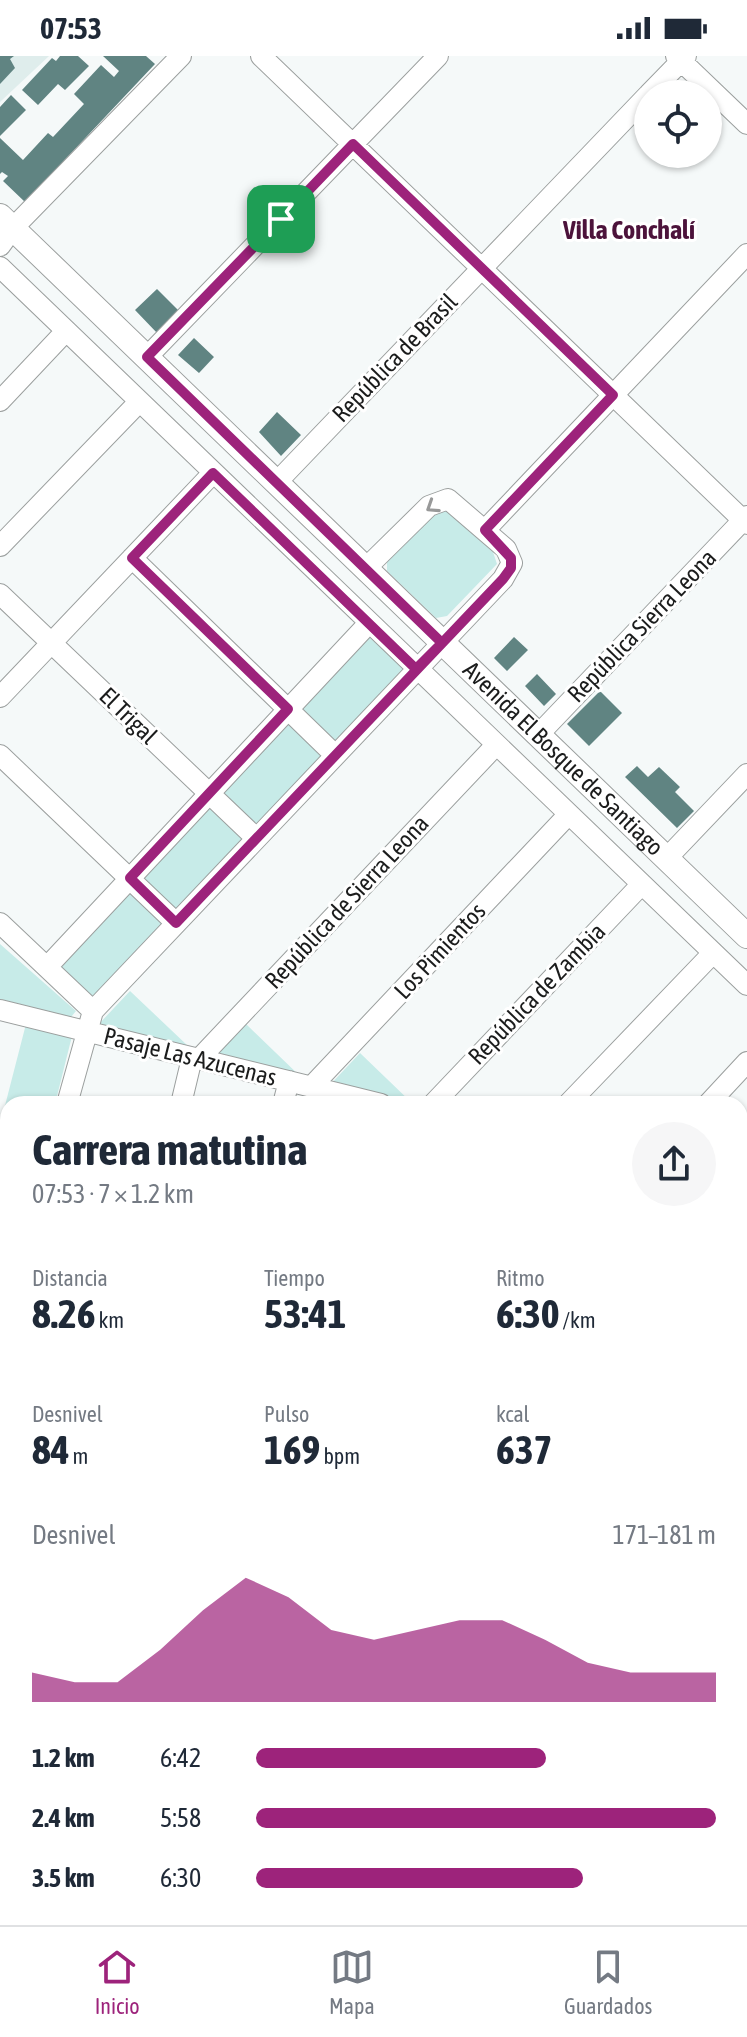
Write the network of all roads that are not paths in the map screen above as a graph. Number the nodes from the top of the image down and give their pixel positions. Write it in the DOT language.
graph roads {
  1 [pos="181,56"];
  2 [pos="261,56"];
  3 [pos="438,56"];
  4 [pos="681,58"];
  5 [pos="662,80"];
  6 [pos="634,111"];
  7 [pos="747,124"];
  8 [pos="353,144"];
  9 [pos="4,230"];
  10 [pos="747,254"];
  11 [pos="0,267"];
  12 [pos="482,268"];
  13 [pos="66,331"];
  14 [pos="147,357"];
  15 [pos="613,395"];
  16 [pos="0,401"];
  17 [pos="139,402"];
  18 [pos="213,473"];
  19 [pos="276,483"];
  20 [pos="746,520"];
  21 [pos="485,530"];
  22 [pos="0,546"];
  23 [pos="132,558"];
  24 [pos="365,569"];
  25 [pos="0,594"];
  26 [pos="369,623"];
  27 [pos="52,643"];
  28 [pos="442,643"];
  29 [pos="416,669"];
  30 [pos="0,697"];
  31 [pos="288,709"];
  32 [pos="538,735"];
  33 [pos="496,745"];
  34 [pos="0,755"];
  35 [pos="335,755"];
  36 [pos="747,774"];
  37 [pos="209,793"];
  38 [pos="568,815"];
  39 [pos="256,838"];
  40 [pos="666,859"];
  41 [pos="130,878"];
  42 [pos="641,885"];
  43 [pos="0,923"];
  44 [pos="176,923"];
  45 [pos="747,936"];
  46 [pos="713,953"];
  47 [pos="47,967"];
  48 [pos="747,985"];
  49 [pos="0,1010"];
  50 [pos="93,1011"];
  51 [pos="85,1031"];
  52 [pos="196,1058"];
  53 [pos="747,1062"];
  54 [pos="289,1081"];
  55 [pos="311,1087"];
  56 [pos="69,1096"];
  57 [pos="184,1096"];
  58 [pos="285,1096"];
  59 [pos="348,1096"];
  60 [pos="441,1096"];
  61 [pos="576,1096"];
  62 [pos="715,1096"];
  1 -- 9 [label="street"];
  2 -- 8 [label="street"];
  3 -- 8 [label="street"];
  4 -- 5 [label="street, República de Brasil"];
  4 -- 7 [label="street"];
  6 -- 12 [label="street, República de Brasil"];
  8 -- 12 [label="street"];
  8 -- 14 [label="street"];
  9 -- 14 [label="main road, Avenida El Bosque de Santiago"];
  10 -- 15 [label="street"];
  11 -- 13 [label="street, Avenida El Bosque de Santiago"];
  12 -- 15 [label="street"];
  12 -- 19 [label="street, República de Brasil"];
  13 -- 16 [label="street"];
  13 -- 17 [label="street, Avenida El Bosque de Santiago"];
  14 -- 19 [label="main road, Avenida El Bosque de Santiago"];
  15 -- 20 [label="street"];
  15 -- 21 [label="street"];
  17 -- 18 [label="street, Avenida El Bosque de Santiago"];
  17 -- 22 [label="street"];
  18 -- 23 [label="street"];
  18 -- 26 [label="street, Avenida El Bosque de Santiago"];
  19 -- 24 [label="main road, Avenida El Bosque de Santiago"];
  20 -- 32 [label="street, República Sierra Leona"];
  21 -- 24 [label="street, one-way"];
  21 -- 28 [label="street"];
  23 -- 27 [label="street"];
  23 -- 31 [label="street"];
  24 -- 28 [label="main road, Avenida El Bosque de Santiago"];
  25 -- 27 [label="street, El Trigal"];
  26 -- 29 [label="street, Avenida El Bosque de Santiago"];
  26 -- 31 [label="street"];
  27 -- 30 [label="street"];
  27 -- 37 [label="street, El Trigal"];
  28 -- 29 [label="street"];
  28 -- 32 [label="main road, Avenida El Bosque de Santiago"];
  29 -- 33 [label="street, Avenida El Bosque de Santiago"];
  29 -- 35 [label="street"];
  31 -- 35 [label="street"];
  31 -- 37 [label="street"];
  32 -- 40 [label="main road, Avenida El Bosque de Santiago"];
  33 -- 38 [label="street, Avenida El Bosque de Santiago"];
  33 -- 52 [label="street, República de Sierra Leona"];
  34 -- 41 [label="street"];
  35 -- 39 [label="street"];
  36 -- 40 [label="street"];
  37 -- 39 [label="street, El Trigal"];
  37 -- 41 [label="street"];
  38 -- 42 [label="street, Avenida El Bosque de Santiago"];
  38 -- 55 [label="street, Los Pimientos"];
  39 -- 44 [label="street"];
  40 -- 45 [label="main road, Avenida El Bosque de Santiago"];
  41 -- 44 [label="street"];
  41 -- 47 [label="street"];
  42 -- 46 [label="street, Avenida El Bosque de Santiago"];
  42 -- 60 [label="street, República de Zambia"];
  43 -- 47 [label="street"];
  44 -- 50 [label="street"];
  46 -- 48 [label="street, Avenida El Bosque de Santiago"];
  46 -- 61 [label="street"];
  47 -- 50 [label="street"];
  49 -- 51 [label="street, Pasaje Las Azucenas"];
  50 -- 51 [label="street"];
  51 -- 52 [label="street, Pasaje Las Azucenas"];
  51 -- 56 [label="street"];
  52 -- 54 [label="street, Pasaje Las Azucenas"];
  52 -- 57 [label="street, República de Sierra Leona"];
  53 -- 62 [label="street"];
  54 -- 55 [label="street, Pasaje Las Azucenas"];
  54 -- 58 [label="street"];
  55 -- 59 [label="street, Pasaje Las Azucenas"];
}
